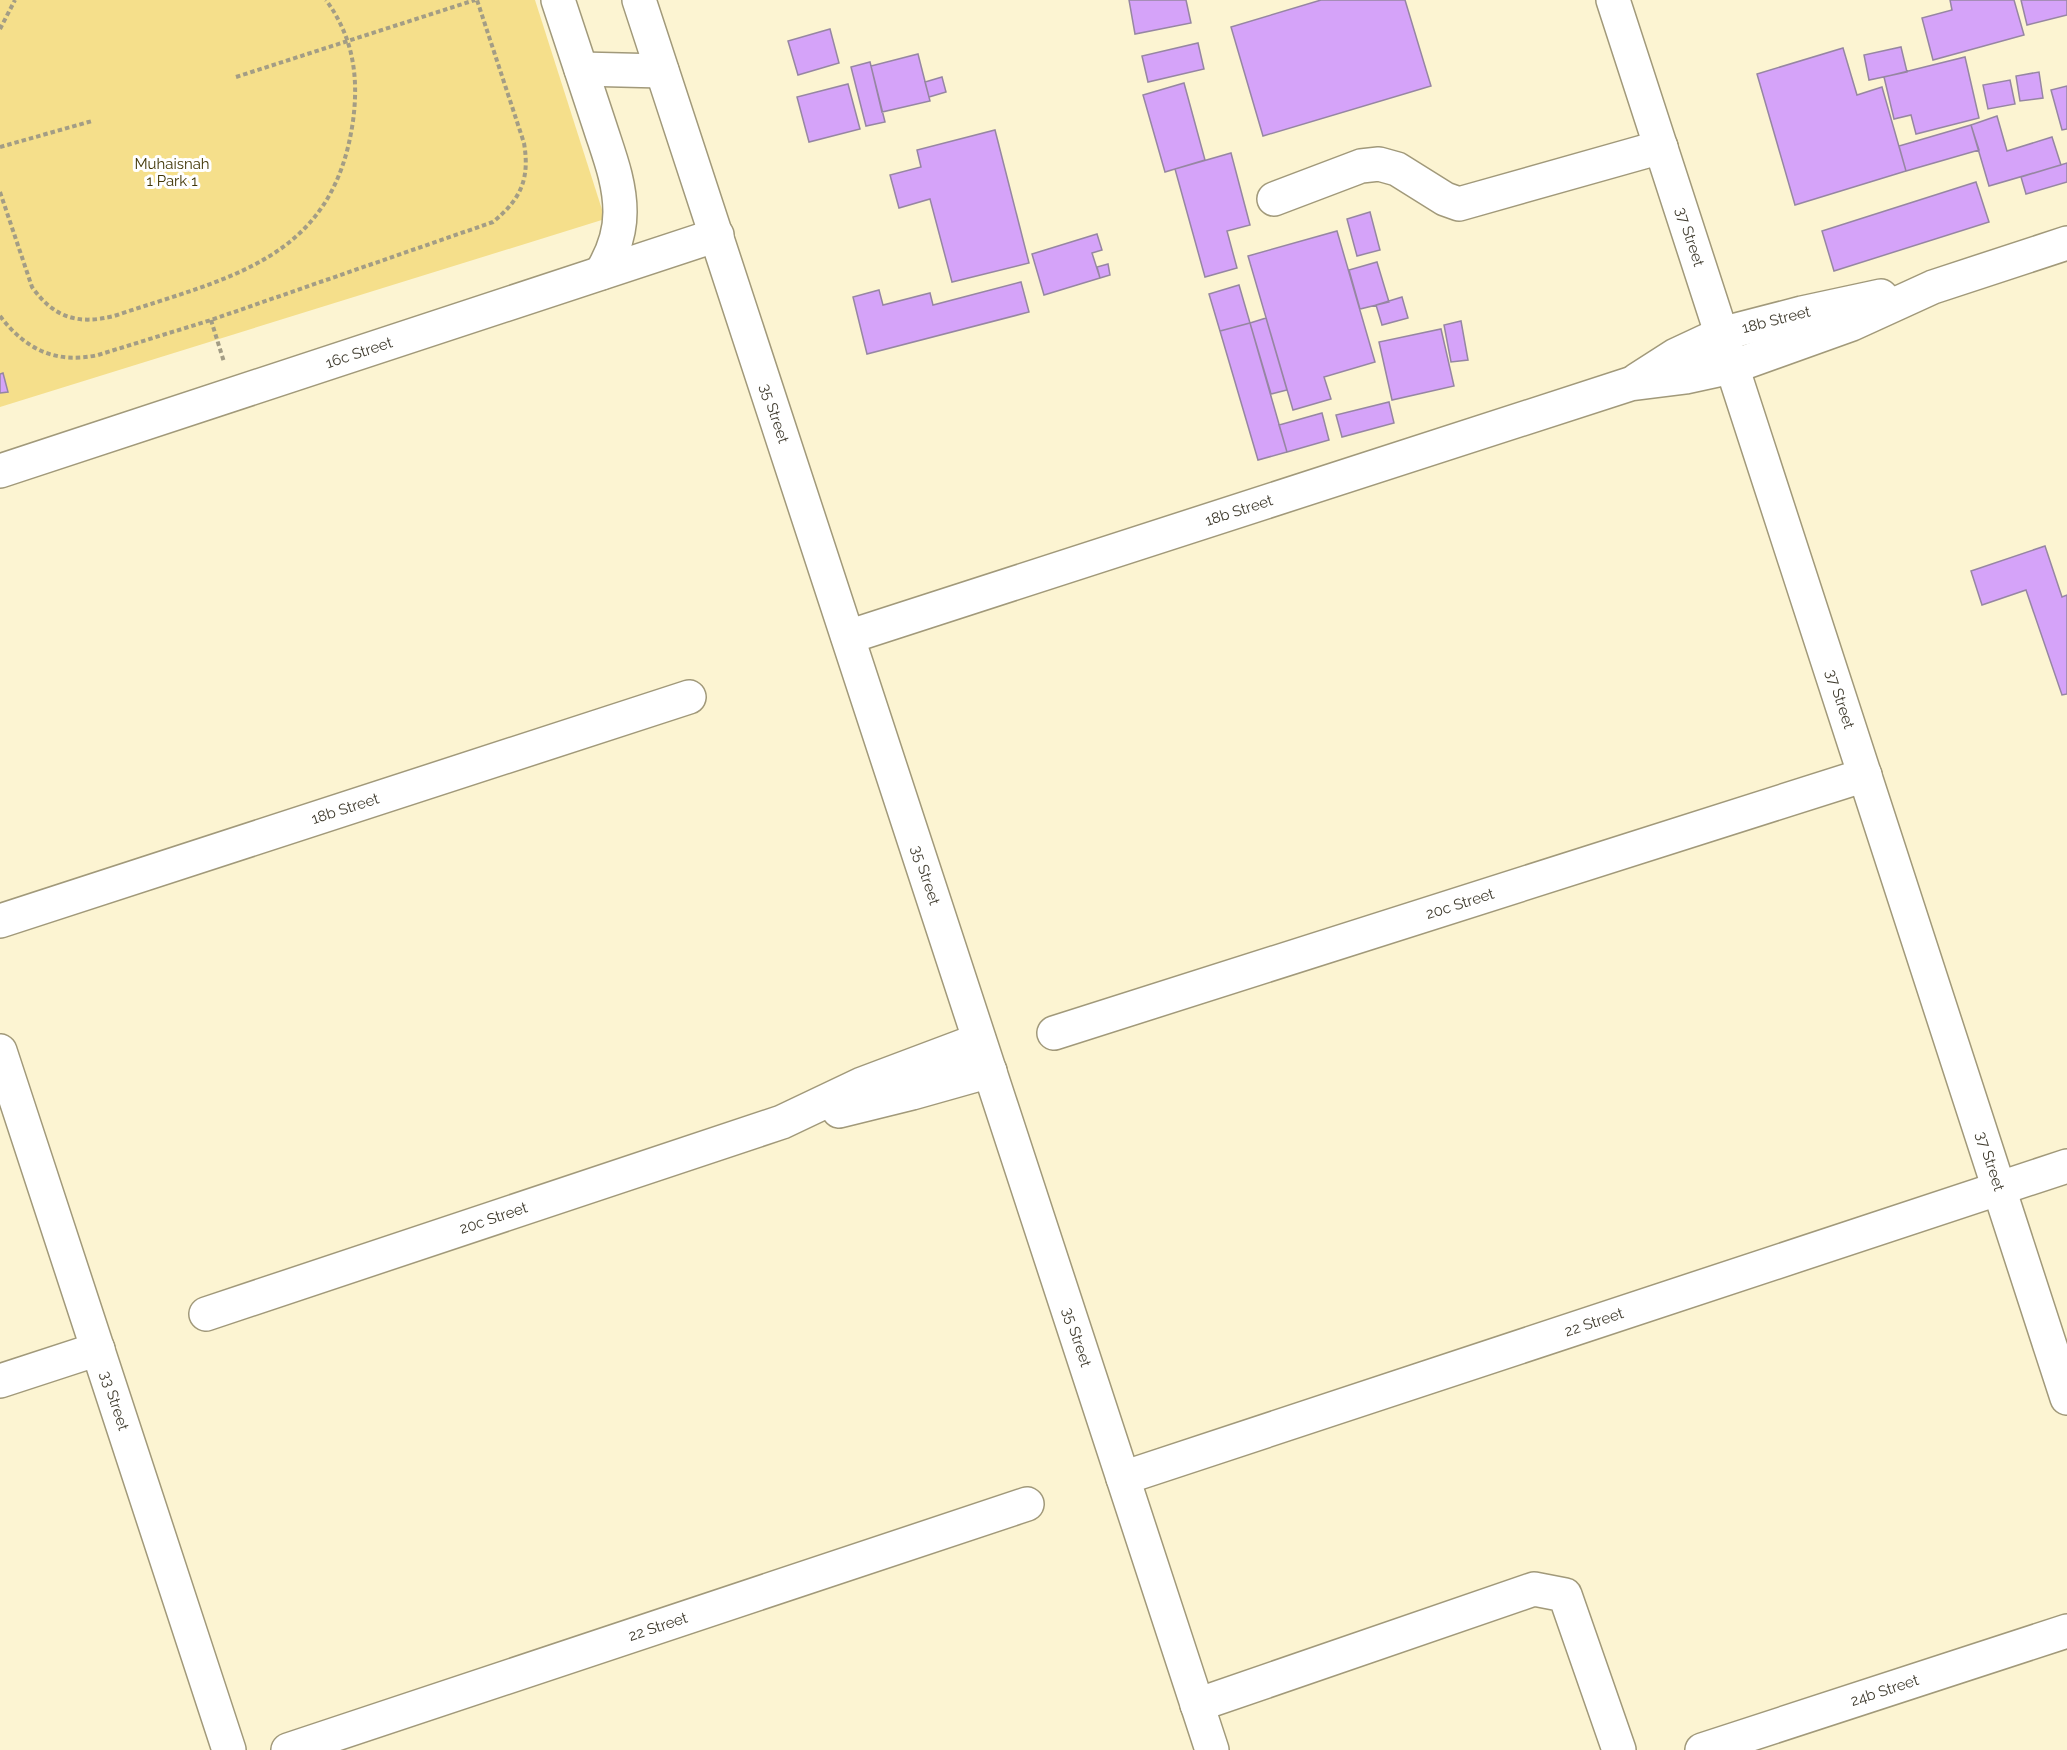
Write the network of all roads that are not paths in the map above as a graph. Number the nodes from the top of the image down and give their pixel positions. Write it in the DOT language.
graph roads {
  1 [pos="558,0"];
  2 [pos="639,0"];
  3 [pos="1613,0"];
  4 [pos="581,69"];
  5 [pos="663,71"];
  6 [pos="1661,147"];
  7 [pos="1274,199"];
  8 [pos="717,234"];
  9 [pos="2067,243"];
  10 [pos="601,273"];
  11 [pos="1933,287"];
  12 [pos="1721,334"];
  13 [pos="1732,367"];
  14 [pos="1630,384"];
  15 [pos="0,471"];
  16 [pos="848,637"];
  17 [pos="689,697"];
  18 [pos="1865,776"];
  19 [pos="0,921"];
  20 [pos="1054,1034"];
  21 [pos="979,1040"];
  22 [pos="0,1051"];
  23 [pos="990,1071"];
  24 [pos="782,1122"];
  25 [pos="2067,1166"];
  26 [pos="1999,1188"];
  27 [pos="206,1314"];
  28 [pos="98,1349"];
  29 [pos="0,1381"];
  30 [pos="2067,1398"];
  31 [pos="1123,1478"];
  32 [pos="1027,1504"];
  33 [pos="2067,1631"];
  34 [pos="1197,1705"];
  35 [pos="229,1750"];
  36 [pos="288,1750"];
  37 [pos="1212,1750"];
  38 [pos="1619,1750"];
  39 [pos="1702,1750"];
  1 -- 4 [label="street"];
  2 -- 5 [label="street, 35 Street"];
  3 -- 6 [label="street, 37 Street"];
  4 -- 5 [label="street"];
  4 -- 10 [label="street"];
  5 -- 8 [label="street, 35 Street"];
  6 -- 7 [label="street"];
  6 -- 12 [label="street, 37 Street"];
  8 -- 10 [label="street, 16c Street"];
  8 -- 16 [label="street, 35 Street"];
  9 -- 11 [label="street, 18b Street"];
  10 -- 15 [label="street, 16c Street"];
  11 -- 12 [label="street, 18b Street"];
  11 -- 13 [label="street, 18b Street"];
  12 -- 13 [label="street, 37 Street"];
  12 -- 14 [label="street, 18b Street"];
  13 -- 14 [label="street, 18b Street"];
  13 -- 18 [label="street, 37 Street"];
  14 -- 16 [label="street, 18b Street"];
  16 -- 21 [label="street, 35 Street"];
  17 -- 19 [label="street, 18b Street"];
  18 -- 20 [label="street, 20c Street"];
  18 -- 26 [label="street, 37 Street"];
  21 -- 23 [label="street, 35 Street"];
  21 -- 24 [label="street, 20c Street"];
  22 -- 28 [label="street, 33 Street"];
  23 -- 24 [label="street, 20c Street"];
  23 -- 31 [label="street, 35 Street"];
  24 -- 27 [label="street, 20c Street"];
  25 -- 26 [label="street, 22 Street"];
  26 -- 30 [label="street, 37 Street"];
  26 -- 31 [label="street, 22 Street"];
  28 -- 29 [label="street"];
  28 -- 35 [label="street, 33 Street"];
  31 -- 34 [label="street, 35 Street"];
  32 -- 36 [label="street, 22 Street"];
  33 -- 39 [label="street, 24b Street"];
  34 -- 37 [label="street, 35 Street"];
  34 -- 38 [label="street"];
}
